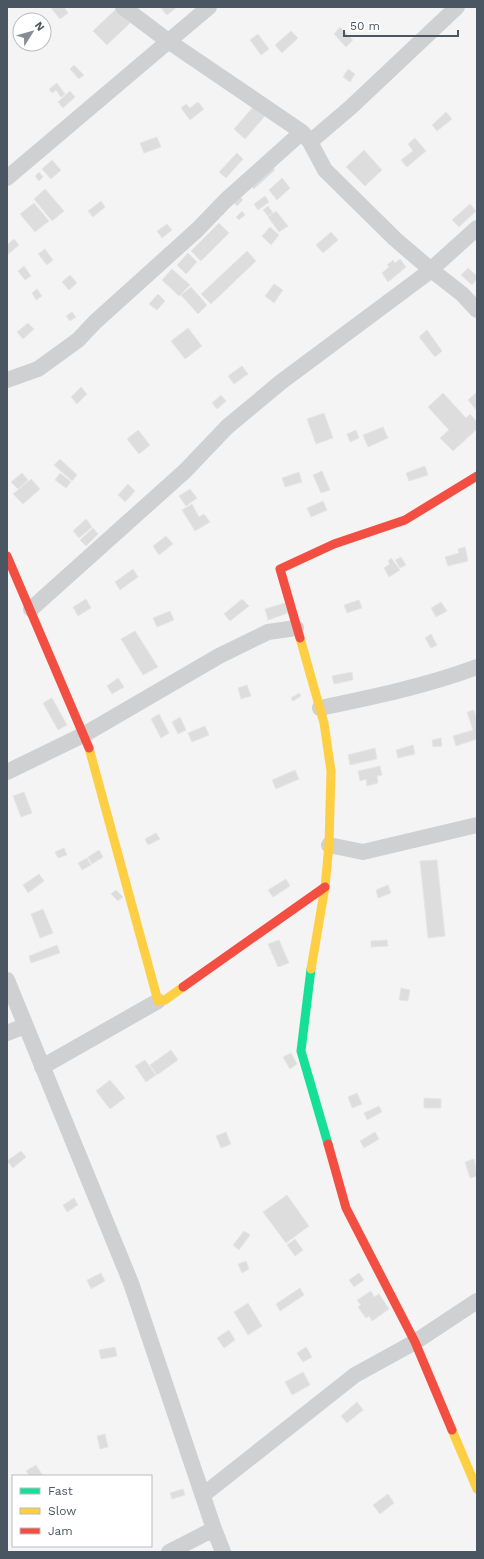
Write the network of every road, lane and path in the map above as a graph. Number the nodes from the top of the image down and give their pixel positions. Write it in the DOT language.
graph roads {
  1 [pos="122,7"];
  2 [pos="209,7"];
  3 [pos="457,7"];
  4 [pos="168,41"];
  5 [pos="306,137"];
  6 [pos="7,178"];
  7 [pos="477,228"];
  8 [pos="430,269"];
  9 [pos="477,310"];
  10 [pos="7,380"];
  11 [pos="477,476"];
  12 [pos="7,556"];
  13 [pos="31,610"];
  14 [pos="296,628"];
  15 [pos="477,668"];
  16 [pos="320,708"];
  17 [pos="85,734"];
  18 [pos="7,772"];
  19 [pos="477,825"];
  20 [pos="329,845"];
  21 [pos="325,887"];
  22 [pos="7,980"];
  23 [pos="158,1000"];
  24 [pos="25,1026"];
  25 [pos="7,1033"];
  26 [pos="42,1067"];
  27 [pos="477,1301"];
  28 [pos="415,1342"];
  29 [pos="477,1489"];
  30 [pos="203,1495"];
  31 [pos="214,1530"];
  32 [pos="169,1552"];
  33 [pos="223,1552"];
  1 -- 4 [label="street"];
  2 -- 4 [label="street"];
  3 -- 5 [label="street"];
  4 -- 5 [label="street"];
  4 -- 6 [label="street"];
  5 -- 8 [label="street"];
  5 -- 10 [label="street"];
  7 -- 8 [label="street"];
  8 -- 9 [label="street"];
  8 -- 13 [label="street"];
  11 -- 14 [label="street"];
  12 -- 13 [label="street"];
  13 -- 17 [label="street"];
  14 -- 16 [label="street"];
  14 -- 17 [label="street"];
  15 -- 16 [label="street"];
  16 -- 20 [label="street"];
  17 -- 18 [label="street"];
  17 -- 23 [label="street"];
  19 -- 20 [label="street"];
  20 -- 21 [label="street"];
  21 -- 23 [label="street"];
  21 -- 28 [label="street"];
  22 -- 24 [label="street"];
  23 -- 26 [label="street"];
  24 -- 25 [label="street"];
  24 -- 26 [label="street"];
  26 -- 30 [label="street"];
  27 -- 28 [label="street"];
  28 -- 29 [label="street"];
  28 -- 30 [label="street"];
  30 -- 31 [label="street"];
  31 -- 32 [label="street"];
  31 -- 33 [label="street"];
}
